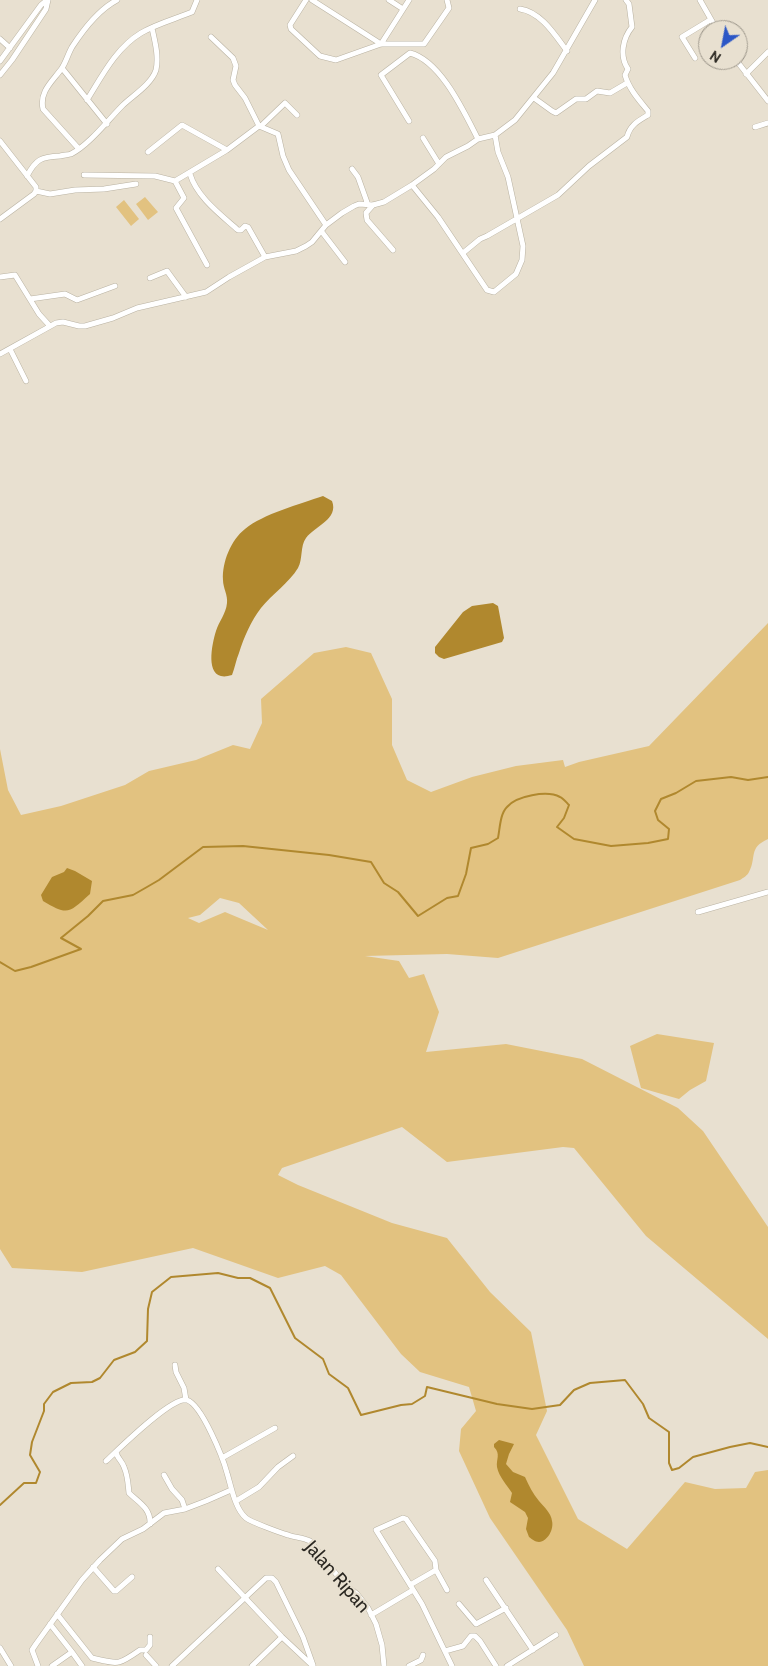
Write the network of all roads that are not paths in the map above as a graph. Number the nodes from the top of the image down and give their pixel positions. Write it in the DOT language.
graph roads {
  1 [pos="47,0"];
  2 [pos="117,0"];
  3 [pos="197,0"];
  4 [pos="306,0"];
  5 [pos="312,0"];
  6 [pos="389,0"];
  7 [pos="409,0"];
  8 [pos="447,0"];
  9 [pos="595,0"];
  10 [pos="700,0"];
  11 [pos="630,2"];
  12 [pos="403,9"];
  13 [pos="520,9"];
  14 [pos="710,20"];
  15 [pos="698,27"];
  16 [pos="152,28"];
  17 [pos="211,37"];
  18 [pos="0,39"];
  19 [pos="381,44"];
  20 [pos="10,48"];
  21 [pos="567,51"];
  22 [pos="768,52"];
  23 [pos="695,58"];
  24 [pos="0,61"];
  25 [pos="62,68"];
  26 [pos="743,70"];
  27 [pos="746,74"];
  28 [pos="0,75"];
  29 [pos="627,83"];
  30 [pos="534,98"];
  31 [pos="87,100"];
  32 [pos="768,101"];
  33 [pos="297,115"];
  34 [pos="408,121"];
  35 [pos="768,123"];
  36 [pos="107,124"];
  37 [pos="260,126"];
  38 [pos="755,127"];
  39 [pos="496,135"];
  40 [pos="423,138"];
  41 [pos="478,139"];
  42 [pos="0,141"];
  43 [pos="79,149"];
  44 [pos="227,150"];
  45 [pos="148,152"];
  46 [pos="439,164"];
  47 [pos="352,169"];
  48 [pos="190,174"];
  49 [pos="84,175"];
  50 [pos="27,176"];
  51 [pos="175,181"];
  52 [pos="136,184"];
  53 [pos="412,185"];
  54 [pos="36,191"];
  55 [pos="371,205"];
  56 [pos="0,219"];
  57 [pos="517,219"];
  58 [pos="326,225"];
  59 [pos="322,232"];
  60 [pos="394,250"];
  61 [pos="462,253"];
  62 [pos="265,257"];
  63 [pos="345,262"];
  64 [pos="207,265"];
  65 [pos="0,277"];
  66 [pos="150,278"];
  67 [pos="115,286"];
  68 [pos="186,298"];
  69 [pos="30,299"];
  70 [pos="49,325"];
  71 [pos="10,349"];
  72 [pos="0,354"];
  73 [pos="26,381"];
  74 [pos="768,892"];
  75 [pos="698,912"];
  76 [pos="175,1365"];
  77 [pos="183,1400"];
  78 [pos="275,1428"];
  79 [pos="116,1452"];
  80 [pos="293,1456"];
  81 [pos="222,1458"];
  82 [pos="106,1461"];
  83 [pos="164,1474"];
  84 [pos="231,1490"];
  85 [pos="236,1501"];
  86 [pos="184,1509"];
  87 [pos="150,1524"];
  88 [pos="93,1567"];
  89 [pos="218,1569"];
  90 [pos="436,1570"];
  91 [pos="132,1576"];
  92 [pos="486,1580"];
  93 [pos="412,1587"];
  94 [pos="447,1590"];
  95 [pos="244,1598"];
  96 [pos="460,1604"];
  97 [pos="506,1608"];
  98 [pos="57,1614"];
  99 [pos="371,1614"];
  100 [pos="50,1624"];
  101 [pos="556,1635"];
  102 [pos="150,1637"];
  103 [pos="282,1637"];
  104 [pos="0,1648"];
  105 [pos="533,1650"];
  106 [pos="445,1651"];
  107 [pos="72,1652"];
  108 [pos="146,1655"];
  109 [pos="423,1655"];
  110 [pos="11,1666"];
  111 [pos="38,1666"];
  112 [pos="52,1666"];
  113 [pos="82,1666"];
  114 [pos="156,1666"];
  115 [pos="172,1666"];
  116 [pos="252,1666"];
  117 [pos="314,1666"];
  118 [pos="384,1666"];
  119 [pos="409,1666"];
  120 [pos="452,1666"];
  121 [pos="496,1666"];
  122 [pos="507,1666"];
  1 -- 20 [label="street"];
  1 -- 28 [label="street"];
  2 -- 25 [label="street"];
  3 -- 16 [label="street"];
  4 -- 19 [label="street"];
  5 -- 19 [label="street"];
  6 -- 12 [label="street"];
  7 -- 12 [label="street"];
  8 -- 19 [label="street"];
  9 -- 21 [label="street"];
  10 -- 14 [label="street"];
  11 -- 29 [label="street"];
  12 -- 19 [label="street"];
  13 -- 21 [label="street"];
  15 -- 23 [label="street"];
  16 -- 31 [label="street"];
  16 -- 36 [label="street"];
  17 -- 37 [label="street"];
  18 -- 20 [label="street"];
  20 -- 24 [label="street"];
  21 -- 30 [label="street"];
  22 -- 27 [label="street"];
  25 -- 31 [label="street"];
  25 -- 43 [label="street"];
  26 -- 27 [label="street"];
  27 -- 32 [label="street"];
  29 -- 30 [label="street"];
  29 -- 57 [label="street"];
  30 -- 39 [label="street"];
  31 -- 36 [label="street"];
  33 -- 37 [label="street"];
  34 -- 41 [label="street"];
  35 -- 38 [label="street"];
  36 -- 43 [label="street"];
  37 -- 44 [label="street"];
  37 -- 58 [label="street"];
  39 -- 41 [label="street"];
  39 -- 57 [label="street"];
  40 -- 46 [label="street"];
  41 -- 46 [label="street"];
  42 -- 50 [label="street"];
  43 -- 50 [label="street"];
  44 -- 45 [label="street"];
  44 -- 48 [label="street"];
  46 -- 53 [label="street"];
  47 -- 55 [label="street"];
  48 -- 51 [label="street"];
  48 -- 62 [label="street"];
  49 -- 51 [label="street"];
  50 -- 54 [label="street"];
  51 -- 64 [label="street"];
  52 -- 54 [label="street"];
  53 -- 55 [label="street"];
  53 -- 61 [label="street"];
  54 -- 56 [label="street"];
  55 -- 58 [label="street"];
  55 -- 60 [label="street"];
  57 -- 61 [label="street"];
  57 -- 61 [label="street"];
  58 -- 59 [label="street"];
  59 -- 62 [label="street"];
  59 -- 63 [label="street"];
  62 -- 68 [label="street"];
  65 -- 69 [label="street"];
  66 -- 68 [label="street"];
  67 -- 69 [label="street"];
  68 -- 70 [label="street"];
  69 -- 70 [label="street"];
  70 -- 71 [label="street"];
  71 -- 72 [label="street"];
  71 -- 73 [label="street"];
  74 -- 75 [label="street"];
  76 -- 77 [label="street"];
  77 -- 79 [label="street"];
  77 -- 81 [label="street, Jalan Ripan"];
  78 -- 81 [label="street"];
  79 -- 82 [label="street"];
  79 -- 87 [label="street"];
  80 -- 85 [label="street"];
  81 -- 84 [label="street, Jalan Ripan"];
  83 -- 86 [label="street"];
  84 -- 85 [label="street, Jalan Ripan"];
  84 -- 86 [label="street"];
  85 -- 99 [label="street, Jalan Ripan"];
  86 -- 87 [label="street"];
  87 -- 88 [label="street"];
  88 -- 91 [label="street"];
  88 -- 98 [label="street"];
  89 -- 95 [label="street"];
  90 -- 93 [label="street"];
  90 -- 93 [label="street"];
  90 -- 94 [label="street"];
  92 -- 97 [label="street"];
  93 -- 99 [label="street"];
  93 -- 106 [label="street"];
  95 -- 103 [label="street"];
  95 -- 115 [label="street"];
  95 -- 117 [label="street"];
  96 -- 97 [label="street"];
  97 -- 105 [label="street"];
  98 -- 100 [label="street"];
  98 -- 102 [label="street"];
  99 -- 118 [label="street, Jalan Ripan"];
  100 -- 107 [label="street"];
  100 -- 111 [label="street"];
  101 -- 105 [label="street"];
  103 -- 116 [label="street"];
  103 -- 117 [label="street"];
  104 -- 110 [label="street"];
  105 -- 122 [label="street"];
  106 -- 120 [label="street"];
  106 -- 121 [label="street"];
  107 -- 112 [label="street"];
  107 -- 113 [label="street"];
  108 -- 114 [label="street"];
  109 -- 119 [label="street"];
}
